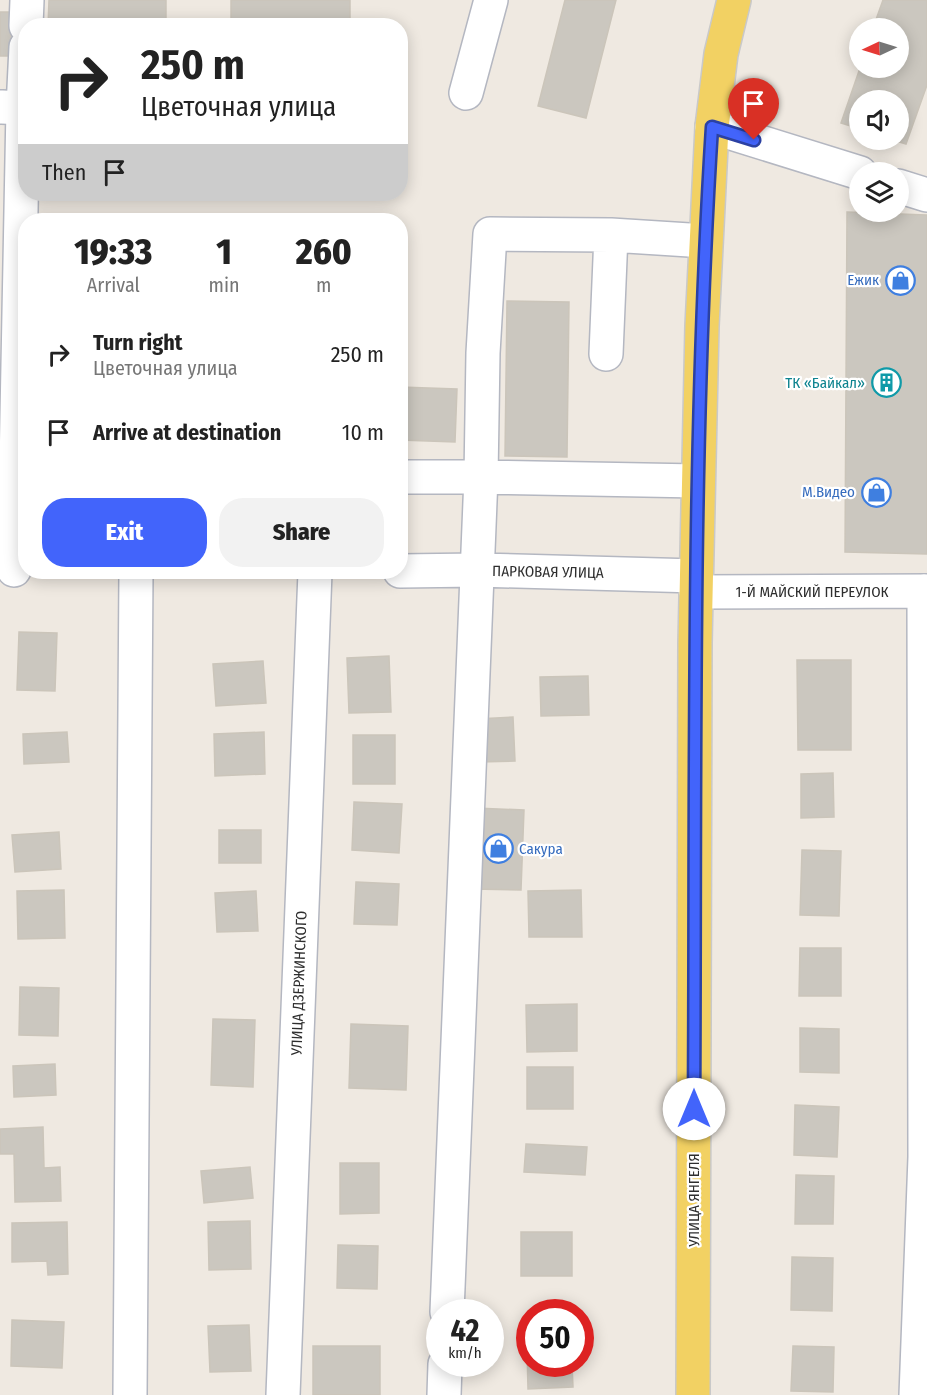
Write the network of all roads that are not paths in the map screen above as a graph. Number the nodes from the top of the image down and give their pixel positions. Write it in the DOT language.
graph roads {
  1 [pos="27,0"];
  2 [pos="491,0"];
  3 [pos="734,0"];
  4 [pos="26,18"];
  5 [pos="466,93"];
  6 [pos="16,108"];
  7 [pos="712,127"];
  8 [pos="849,170"];
  9 [pos="909,189"];
  10 [pos="927,195"];
  11 [pos="611,235"];
  12 [pos="705,241"];
  13 [pos="606,354"];
  14 [pos="408,477"];
  15 [pos="481,477"];
  16 [pos="698,481"];
  17 [pos="13,570"];
  18 [pos="478,570"];
  19 [pos="408,571"];
  20 [pos="136,579"];
  21 [pos="315,579"];
  22 [pos="696,584"];
  23 [pos="925,591"];
  24 [pos="926,884"];
  25 [pos="926,1157"];
  26 [pos="448,1299"];
  27 [pos="445,1377"];
  28 [pos="130,1395"];
  29 [pos="283,1395"];
  30 [pos="444,1395"];
  31 [pos="693,1395"];
  32 [pos="916,1395"];
  1 -- 4 [label="street"];
  2 -- 5 [label="street"];
  3 -- 7 [label="main road, УЛИЦА ЯНГЕЛЯ"];
  6 -- 17 [label="street"];
  7 -- 8 [label="street"];
  7 -- 12 [label="main road, УЛИЦА ЯНГЕЛЯ"];
  9 -- 10 [label="street"];
  11 -- 12 [label="street"];
  11 -- 13 [label="street"];
  11 -- 15 [label="street"];
  12 -- 16 [label="main road, УЛИЦА ЯНГЕЛЯ"];
  14 -- 15 [label="street"];
  15 -- 16 [label="street"];
  15 -- 18 [label="street"];
  16 -- 22 [label="main road, УЛИЦА ЯНГЕЛЯ"];
  18 -- 19 [label="street, ПАРКОВАЯ УЛИЦА"];
  18 -- 22 [label="street, ПАРКОВАЯ УЛИЦА"];
  18 -- 26 [label="street"];
  20 -- 28 [label="street"];
  21 -- 29 [label="street, УЛИЦА ДЗЕРЖИНСКОГО"];
  22 -- 23 [label="street, 1-Й МАЙСКИЙ ПЕРЕУЛОК"];
  22 -- 31 [label="main road, УЛИЦА ЯНГЕЛЯ"];
  23 -- 24 [label="street"];
  24 -- 25 [label="street"];
  25 -- 32 [label="street"];
  27 -- 30 [label="street"];
}
